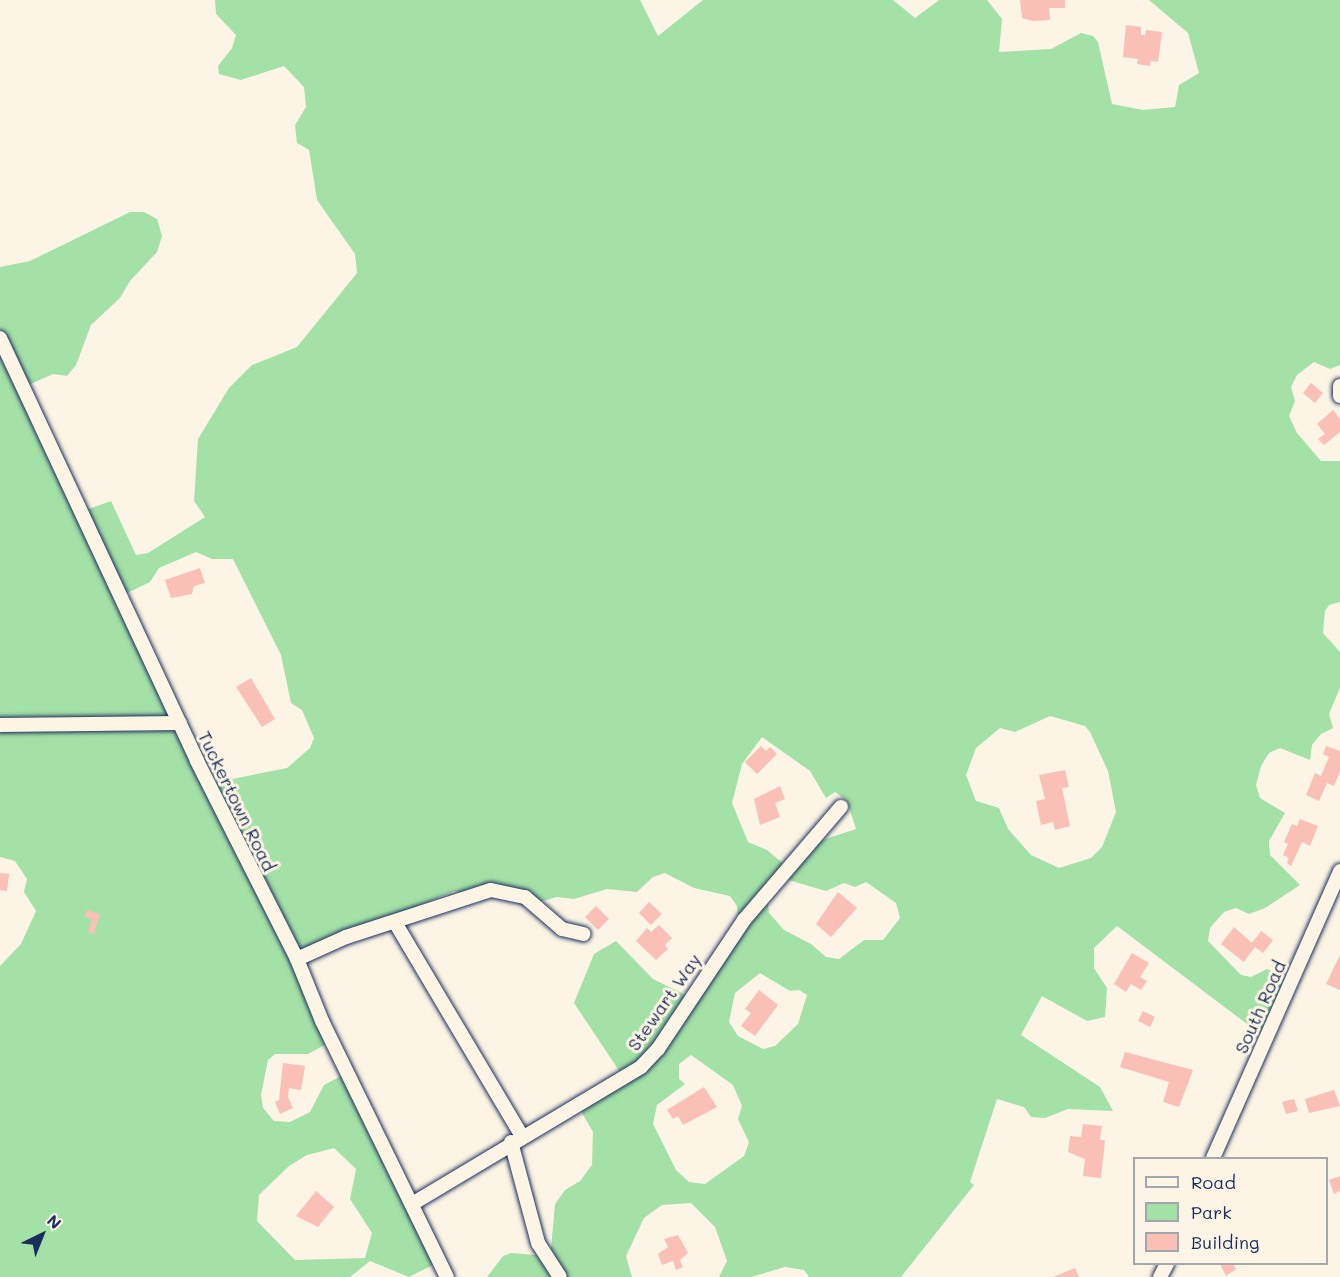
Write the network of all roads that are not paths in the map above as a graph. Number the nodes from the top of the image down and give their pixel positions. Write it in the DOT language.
graph roads {
  1 [pos="0,338"];
  2 [pos="1340,386"];
  3 [pos="1340,396"];
  4 [pos="180,723"];
  5 [pos="0,725"];
  6 [pos="841,807"];
  7 [pos="1340,871"];
  8 [pos="396,924"];
  9 [pos="584,934"];
  10 [pos="297,959"];
  11 [pos="517,1139"];
  12 [pos="1213,1157"];
  13 [pos="412,1204"];
  14 [pos="447,1277"];
  15 [pos="560,1277"];
  1 -- 4 [label="street, Tuckertown Road"];
  2 -- 3 [label="street"];
  4 -- 5 [label="street"];
  4 -- 10 [label="street, Tuckertown Road"];
  6 -- 11 [label="street, Stewart Way"];
  7 -- 12 [label="street, South Road"];
  8 -- 9 [label="street"];
  8 -- 10 [label="street"];
  8 -- 11 [label="street"];
  10 -- 13 [label="street, Tuckertown Road"];
  11 -- 13 [label="street, Stewart Way"];
  11 -- 15 [label="street"];
  13 -- 14 [label="street, Tuckertown Road"];
}
